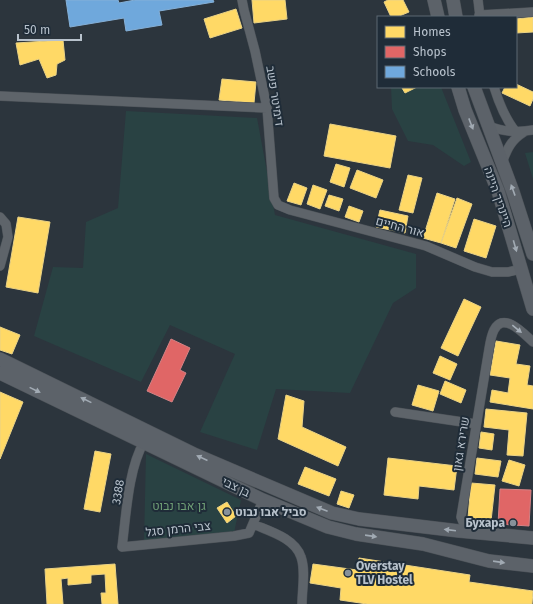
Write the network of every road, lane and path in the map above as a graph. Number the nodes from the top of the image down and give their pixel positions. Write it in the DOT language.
graph roads {
  1 [pos="242,0"];
  2 [pos="434,0"];
  3 [pos="453,0"];
  4 [pos="478,0"];
  5 [pos="533,12"];
  6 [pos="438,16"];
  7 [pos="456,16"];
  8 [pos="480,16"];
  9 [pos="458,88"];
  10 [pos="474,88"];
  11 [pos="494,88"];
  12 [pos="0,96"];
  13 [pos="267,108"];
  14 [pos="487,125"];
  15 [pos="525,131"];
  16 [pos="502,163"];
  17 [pos="274,198"];
  18 [pos="0,217"];
  19 [pos="533,254"];
  20 [pos="0,266"];
  21 [pos="521,268"];
  22 [pos="533,309"];
  23 [pos="533,342"];
  24 [pos="0,359"];
  25 [pos="0,373"];
  26 [pos="395,412"];
  27 [pos="476,424"];
  28 [pos="144,442"];
  29 [pos="262,500"];
  30 [pos="253,524"];
  31 [pos="480,533"];
  32 [pos="532,537"];
  33 [pos="122,547"];
  34 [pos="527,566"];
  35 [pos="533,575"];
  36 [pos="302,604"];
  1 -- 13 [label="street, דימיטר פשב"];
  2 -- 6 [label="main road"];
  3 -- 7 [label="main road"];
  4 -- 8 [label="street"];
  5 -- 8 [label="street"];
  9 -- 21 [label="main road, היינריך היינה, one-way"];
  10 -- 14 [label="main road, היינריך היינה"];
  11 -- 15 [label="street"];
  12 -- 13 [label="street"];
  13 -- 17 [label="street, דימיטר פשב"];
  14 -- 15 [label="street"];
  14 -- 16 [label="main road, היינריך היינה"];
  15 -- 16 [label="street"];
  19 -- 16 [label="main road, היינריך היינה, one-way"];
  17 -- 21 [label="street, אור החיים"];
  18 -- 20 [label="street"];
  21 -- 22 [label="main road, היינריך היינה"];
  27 -- 23 [label="street, שרירא גאון, one-way"];
  31 -- 24 [label="main road, בן צבי, one-way"];
  25 -- 28 [label="main road, בן צבי, one-way"];
  26 -- 27 [label="street"];
  27 -- 31 [label="street, שרירא גאון"];
  28 -- 29 [label="main road, בן צבי"];
  28 -- 33 [label="street, 3388"];
  29 -- 30 [label="street"];
  29 -- 34 [label="main road, בן צבי, one-way"];
  30 -- 33 [label="street, צבי הרמן סגל"];
  30 -- 36 [label="street"];
  31 -- 32 [label="main road, בן צבי"];
  34 -- 35 [label="main road"];
}
